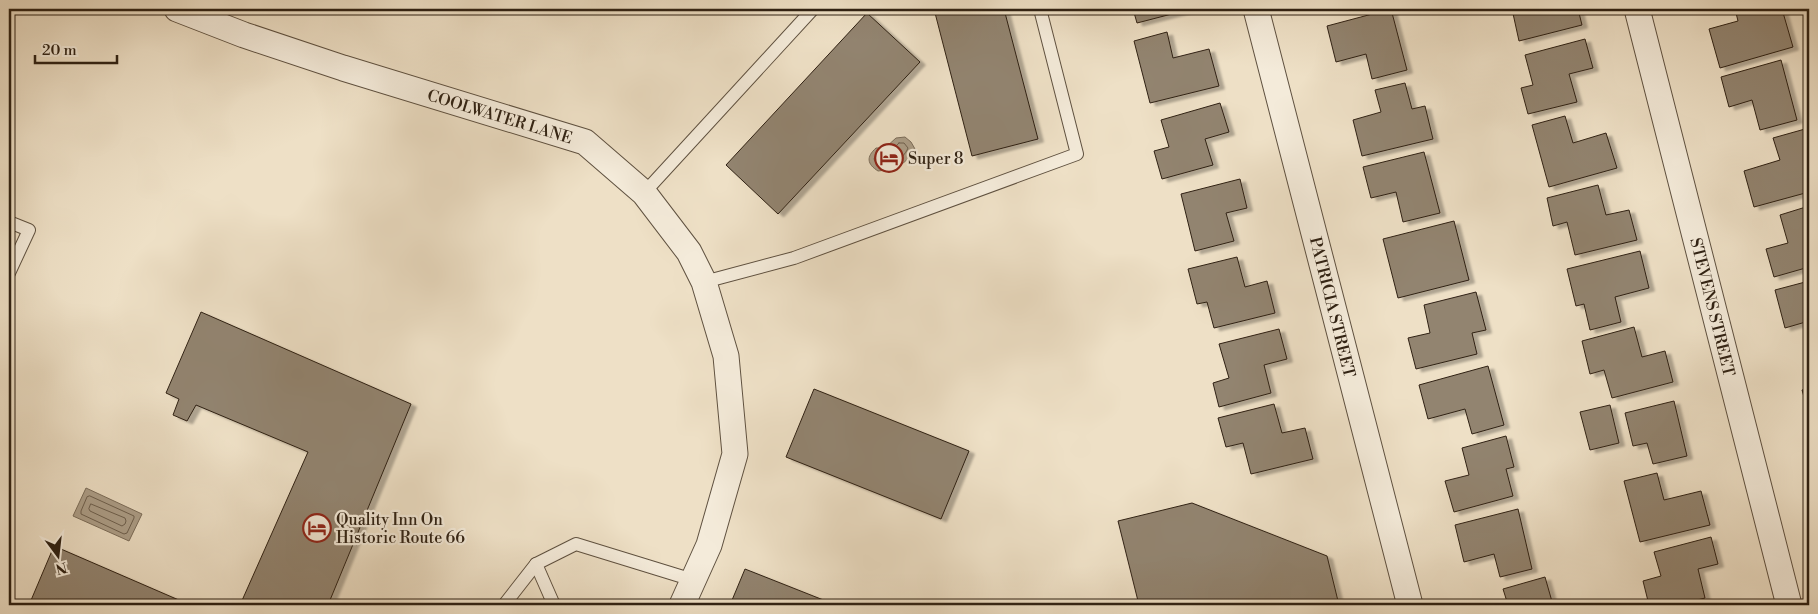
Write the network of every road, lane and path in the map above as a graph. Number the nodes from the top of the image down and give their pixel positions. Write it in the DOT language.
graph roads {
  1 [pos="177,9"];
  2 [pos="813,9"];
  3 [pos="1040,9"];
  4 [pos="1256,9"];
  5 [pos="1637,9"];
  6 [pos="644,193"];
  7 [pos="9,222"];
  8 [pos="9,273"];
  9 [pos="704,282"];
  10 [pos="536,564"];
  11 [pos="693,580"];
  12 [pos="504,605"];
  13 [pos="554,605"];
  14 [pos="682,605"];
  15 [pos="1410,605"];
  16 [pos="1789,605"];
  1 -- 6 [label="street, COOLWATER LANE"];
  2 -- 6 [label="lane"];
  3 -- 9 [label="lane"];
  4 -- 15 [label="street, PATRICIA STREET"];
  5 -- 16 [label="street, STEVENS STREET"];
  6 -- 9 [label="street, COOLWATER LANE"];
  7 -- 8 [label="lane"];
  9 -- 11 [label="street, COOLWATER LANE"];
  10 -- 11 [label="lane"];
  10 -- 12 [label="lane"];
  10 -- 13 [label="lane"];
  11 -- 14 [label="street, COOLWATER LANE"];
}
